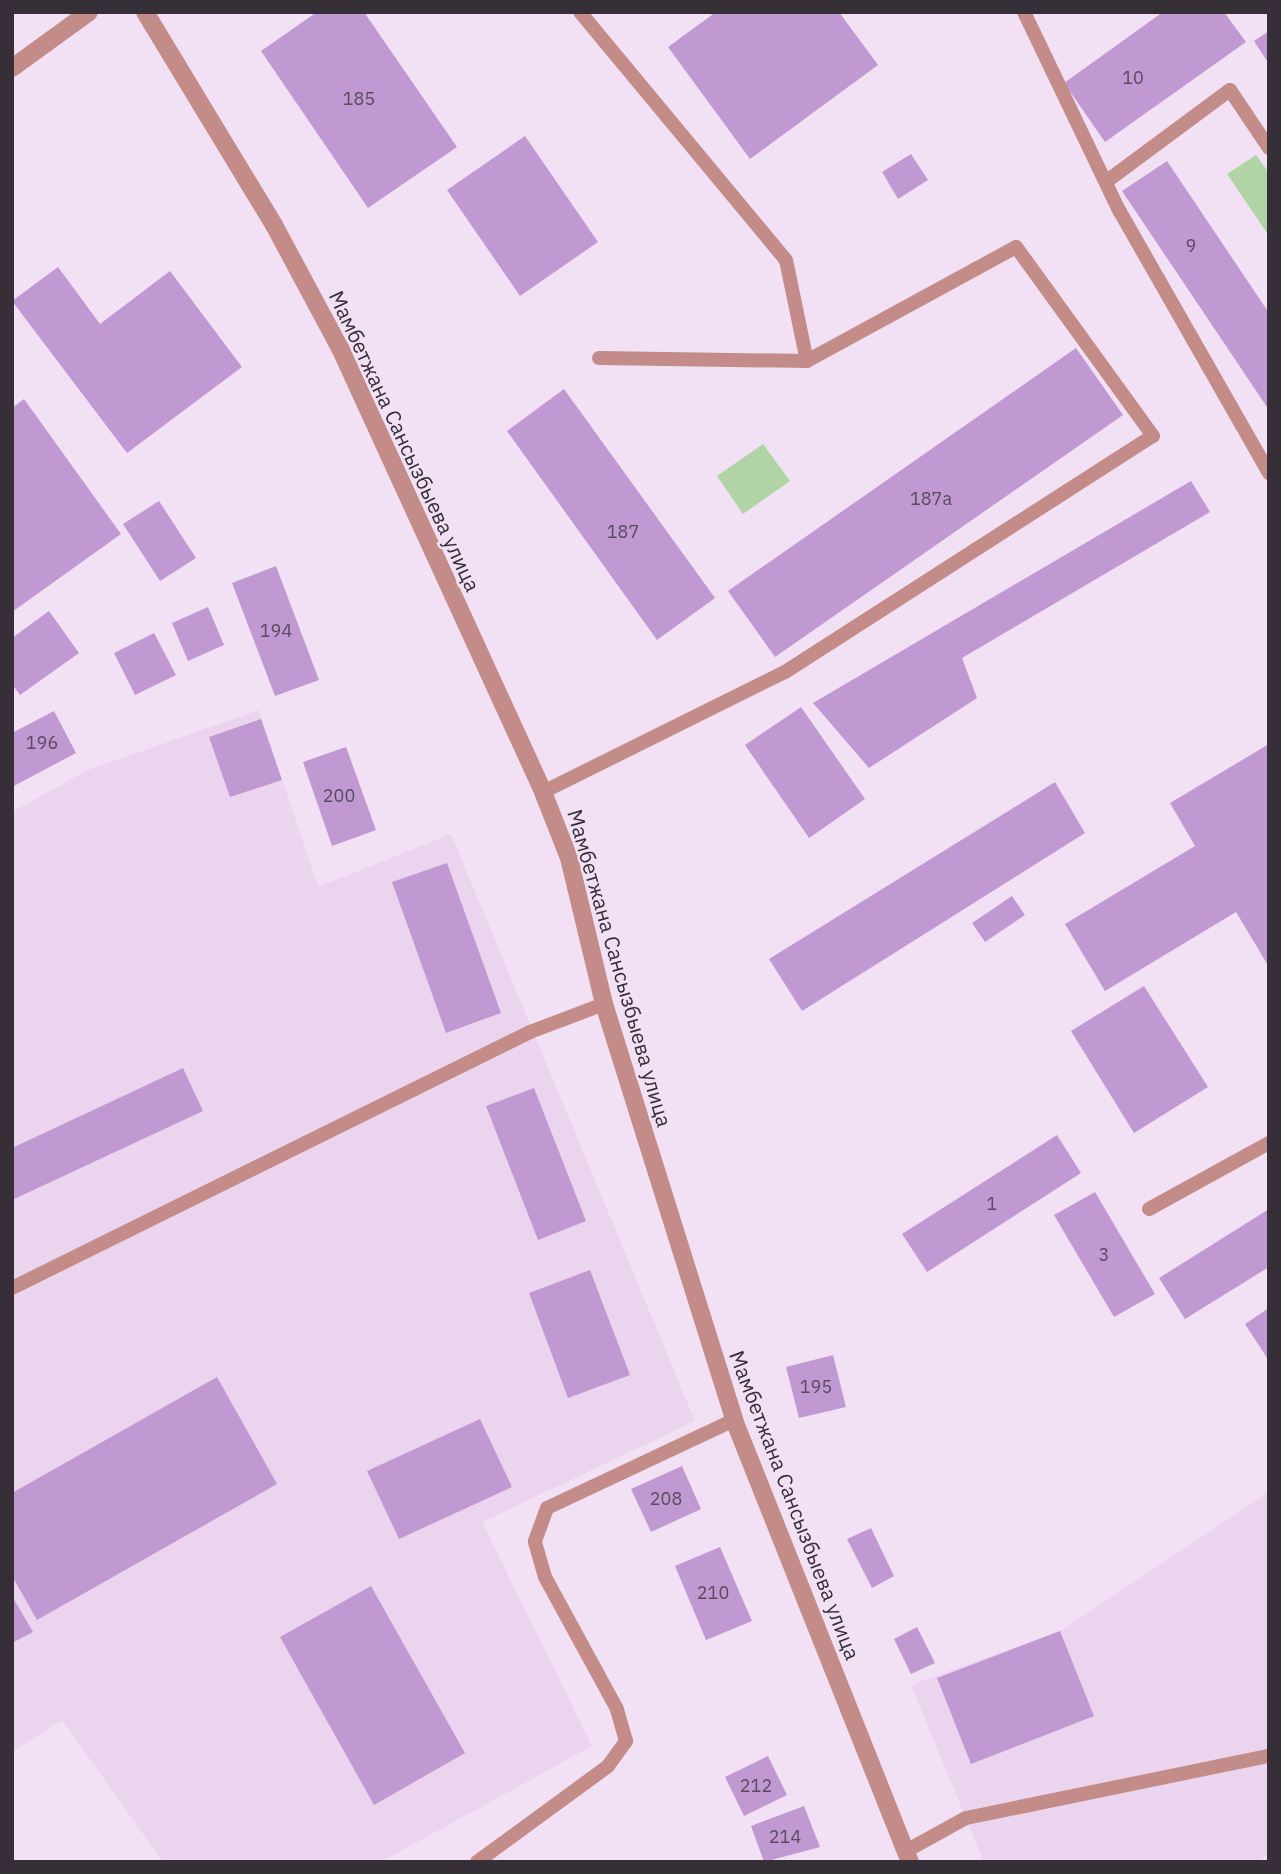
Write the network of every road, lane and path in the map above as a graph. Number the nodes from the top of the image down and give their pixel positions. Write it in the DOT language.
graph roads {
  1 [pos="89,12"];
  2 [pos="145,12"];
  3 [pos="580,12"];
  4 [pos="1024,12"];
  5 [pos="12,68"];
  6 [pos="1269,148"];
  7 [pos="1107,181"];
  8 [pos="599,358"];
  9 [pos="807,361"];
  10 [pos="1269,473"];
  11 [pos="543,792"];
  12 [pos="604,1004"];
  13 [pos="1269,1143"];
  14 [pos="1149,1209"];
  15 [pos="12,1288"];
  16 [pos="734,1420"];
  17 [pos="1269,1756"];
  18 [pos="908,1856"];
  19 [pos="477,1862"];
  1 -- 5 [label="street"];
  2 -- 11 [label="street, Мамбетжана Сансызбыева улица"];
  3 -- 9 [label="lane"];
  4 -- 7 [label="lane"];
  6 -- 7 [label="lane"];
  7 -- 10 [label="lane"];
  8 -- 9 [label="lane"];
  9 -- 11 [label="lane"];
  11 -- 12 [label="street, Мамбетжана Сансызбыева улица"];
  12 -- 15 [label="lane"];
  12 -- 16 [label="street, Мамбетжана Сансызбыева улица"];
  13 -- 14 [label="lane"];
  16 -- 18 [label="street, Мамбетжана Сансызбыева улица"];
  16 -- 19 [label="lane"];
  17 -- 18 [label="lane"];
}
